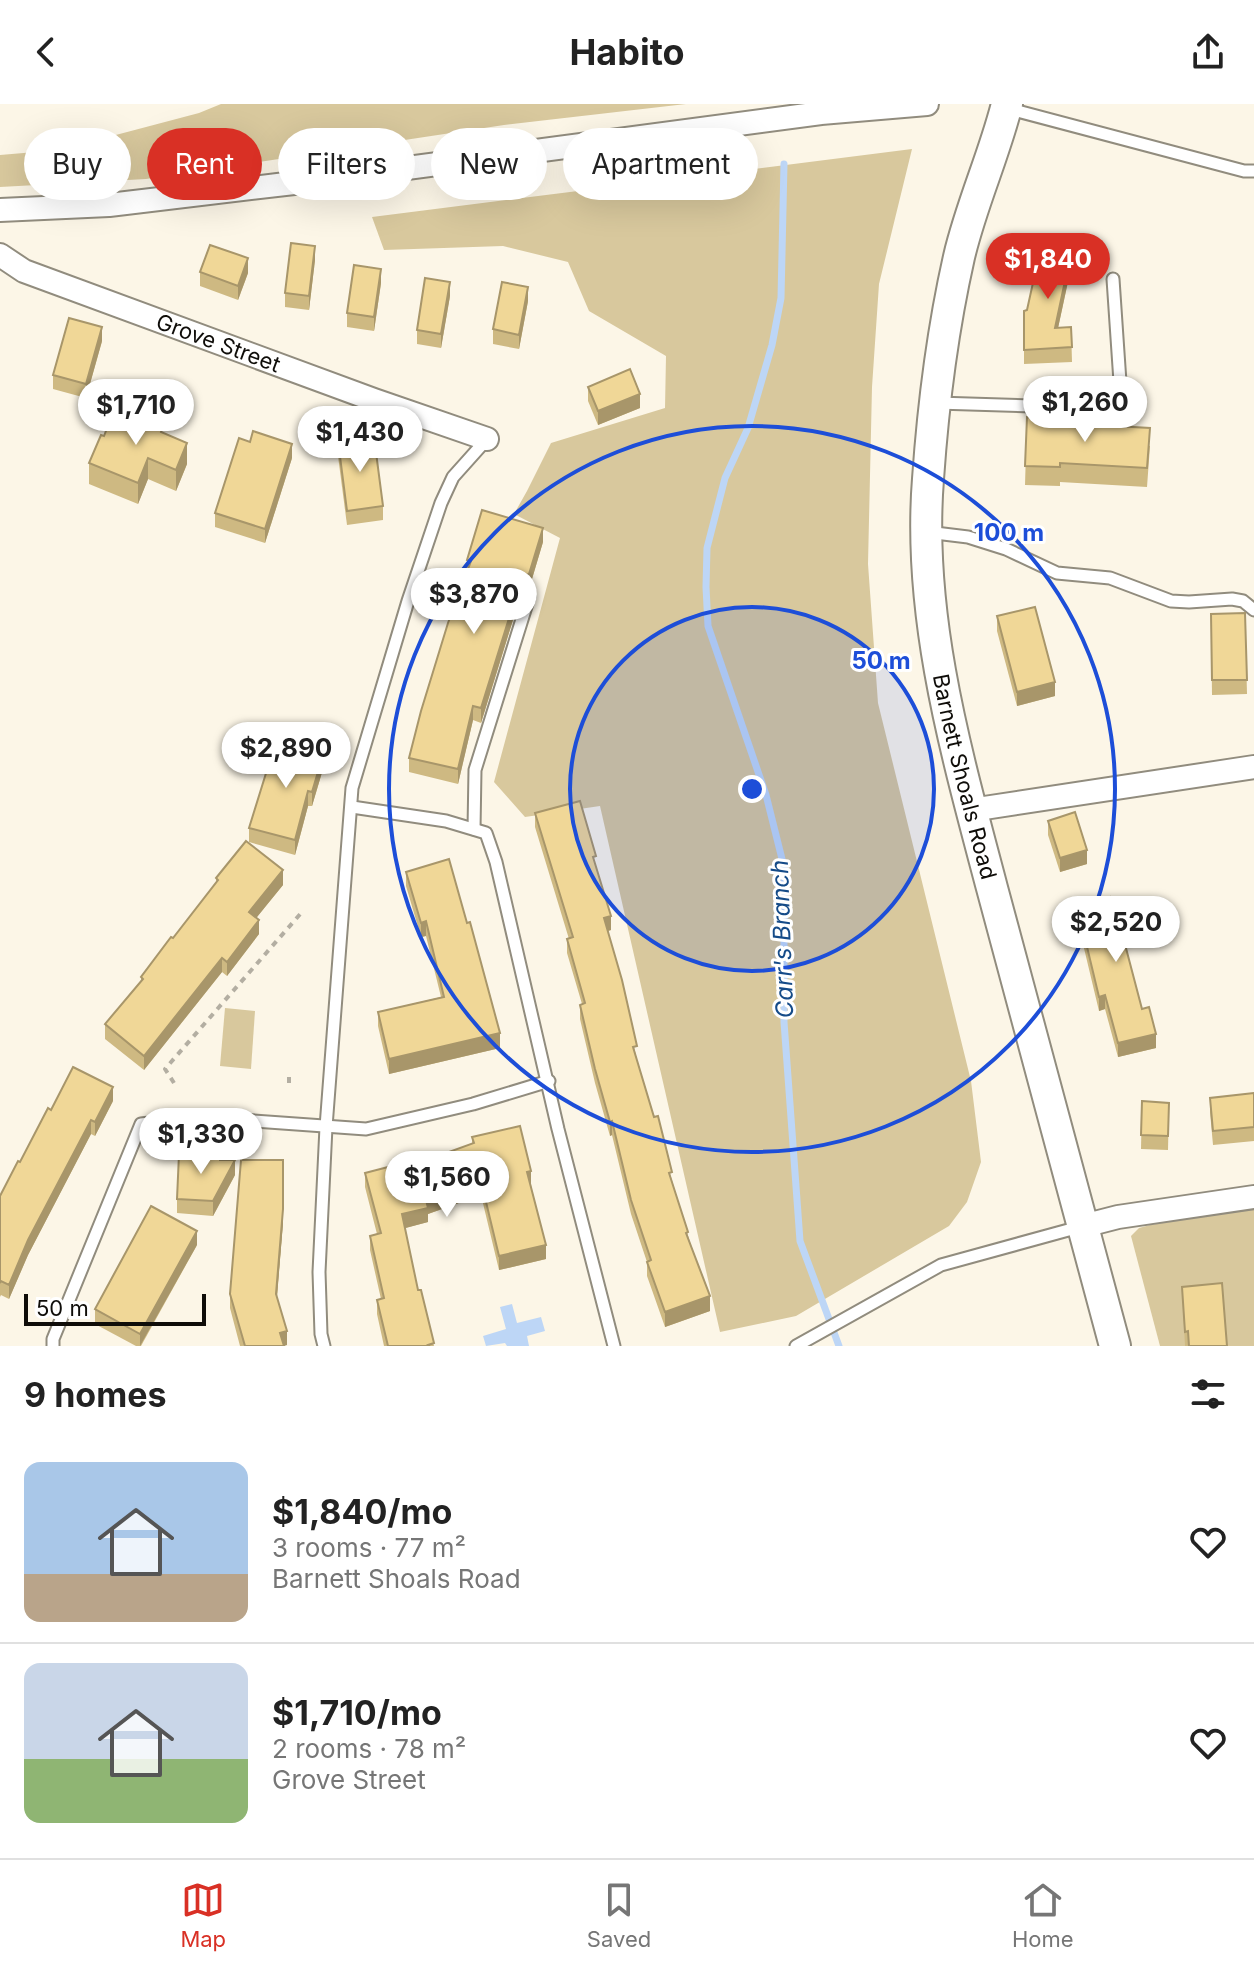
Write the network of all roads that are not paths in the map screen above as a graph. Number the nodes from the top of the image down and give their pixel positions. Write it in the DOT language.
graph roads {
  1 [pos="927,104"];
  2 [pos="1000,105"];
  3 [pos="1254,171"];
  4 [pos="0,210"];
  5 [pos="0,255"];
  6 [pos="1113,279"];
  7 [pos="936,403"];
  8 [pos="487,439"];
  9 [pos="927,532"];
  10 [pos="529,597"];
  11 [pos="1254,610"];
  12 [pos="1254,767"];
  13 [pos="352,807"];
  14 [pos="971,810"];
  15 [pos="474,829"];
  16 [pos="549,1081"];
  17 [pos="326,1127"];
  18 [pos="1254,1197"];
  19 [pos="1083,1226"];
  20 [pos="53,1346"];
  21 [pos="324,1346"];
  22 [pos="614,1346"];
  23 [pos="796,1346"];
  24 [pos="1115,1346"];
  1 -- 4 [label="street"];
  2 -- 3 [label="lane"];
  2 -- 7 [label="main road, Barnett Shoals Road"];
  5 -- 8 [label="street, Grove Street"];
  6 -- 7 [label="lane"];
  7 -- 9 [label="main road, Barnett Shoals Road"];
  8 -- 13 [label="lane"];
  9 -- 11 [label="lane"];
  9 -- 14 [label="main road, Barnett Shoals Road"];
  10 -- 15 [label="lane"];
  12 -- 14 [label="street"];
  13 -- 15 [label="lane"];
  13 -- 17 [label="lane"];
  14 -- 19 [label="main road, Barnett Shoals Road"];
  15 -- 16 [label="lane"];
  16 -- 17 [label="lane"];
  16 -- 22 [label="lane"];
  17 -- 20 [label="lane"];
  17 -- 21 [label="lane"];
  18 -- 19 [label="street"];
  19 -- 23 [label="lane"];
  19 -- 24 [label="main road, Barnett Shoals Road"];
}
